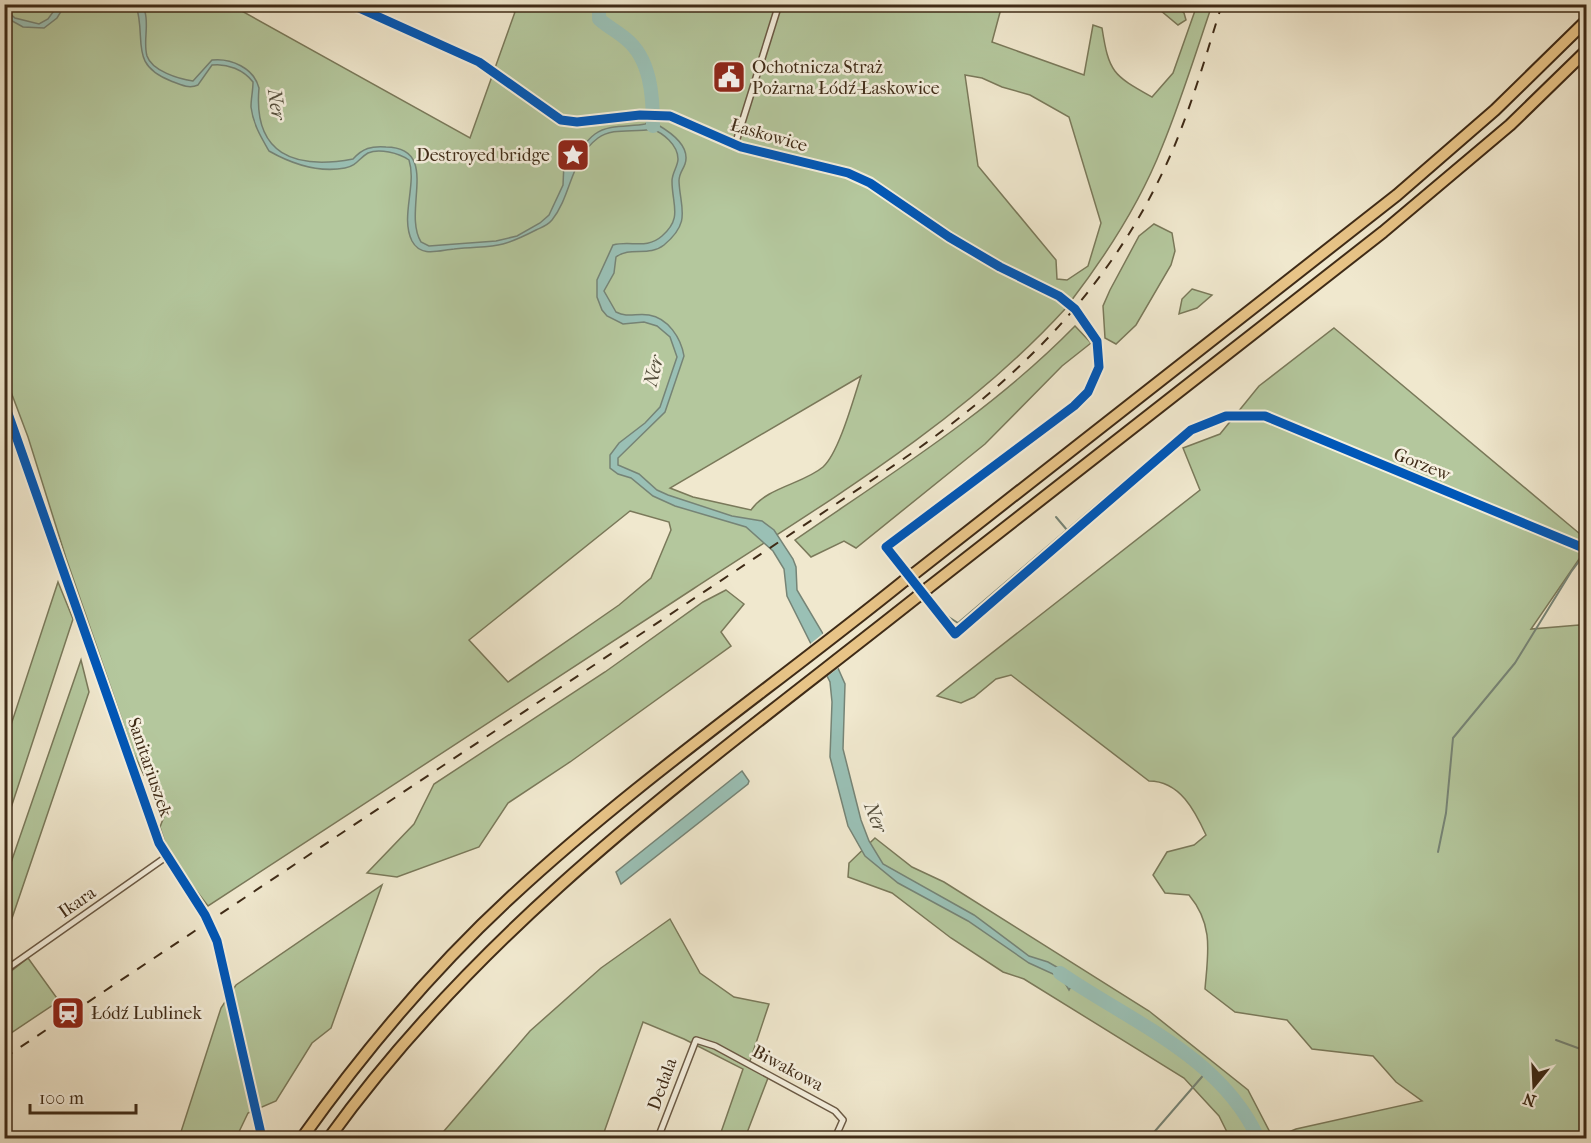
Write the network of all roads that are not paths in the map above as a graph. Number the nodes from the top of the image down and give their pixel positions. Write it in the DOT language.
graph roads {
  1 [pos="350,4"];
  2 [pos="779,4"];
  3 [pos="1587,21"];
  4 [pos="1587,51"];
  5 [pos="735,145"];
  6 [pos="1099,367"];
  7 [pos="4,402"];
  8 [pos="1587,549"];
  9 [pos="166,857"];
  10 [pos="4,971"];
  11 [pos="696,1040"];
  12 [pos="262,1138"];
  13 [pos="302,1138"];
  14 [pos="329,1138"];
  15 [pos="658,1138"];
  16 [pos="835,1138"];
  1 -- 5 [label="street, Łaskowice"];
  2 -- 5 [label="street"];
  3 -- 13 [label="highway, bridge"];
  4 -- 14 [label="highway, bridge"];
  5 -- 6 [label="street, Łaskowice"];
  6 -- 8 [label="street, Gorzew"];
  7 -- 9 [label="street, Sanitariuszek"];
  9 -- 10 [label="street, Ikara"];
  9 -- 12 [label="street, Sanitariuszek"];
  11 -- 15 [label="street, Dedala"];
  11 -- 16 [label="street, Biwakowa"];
}
